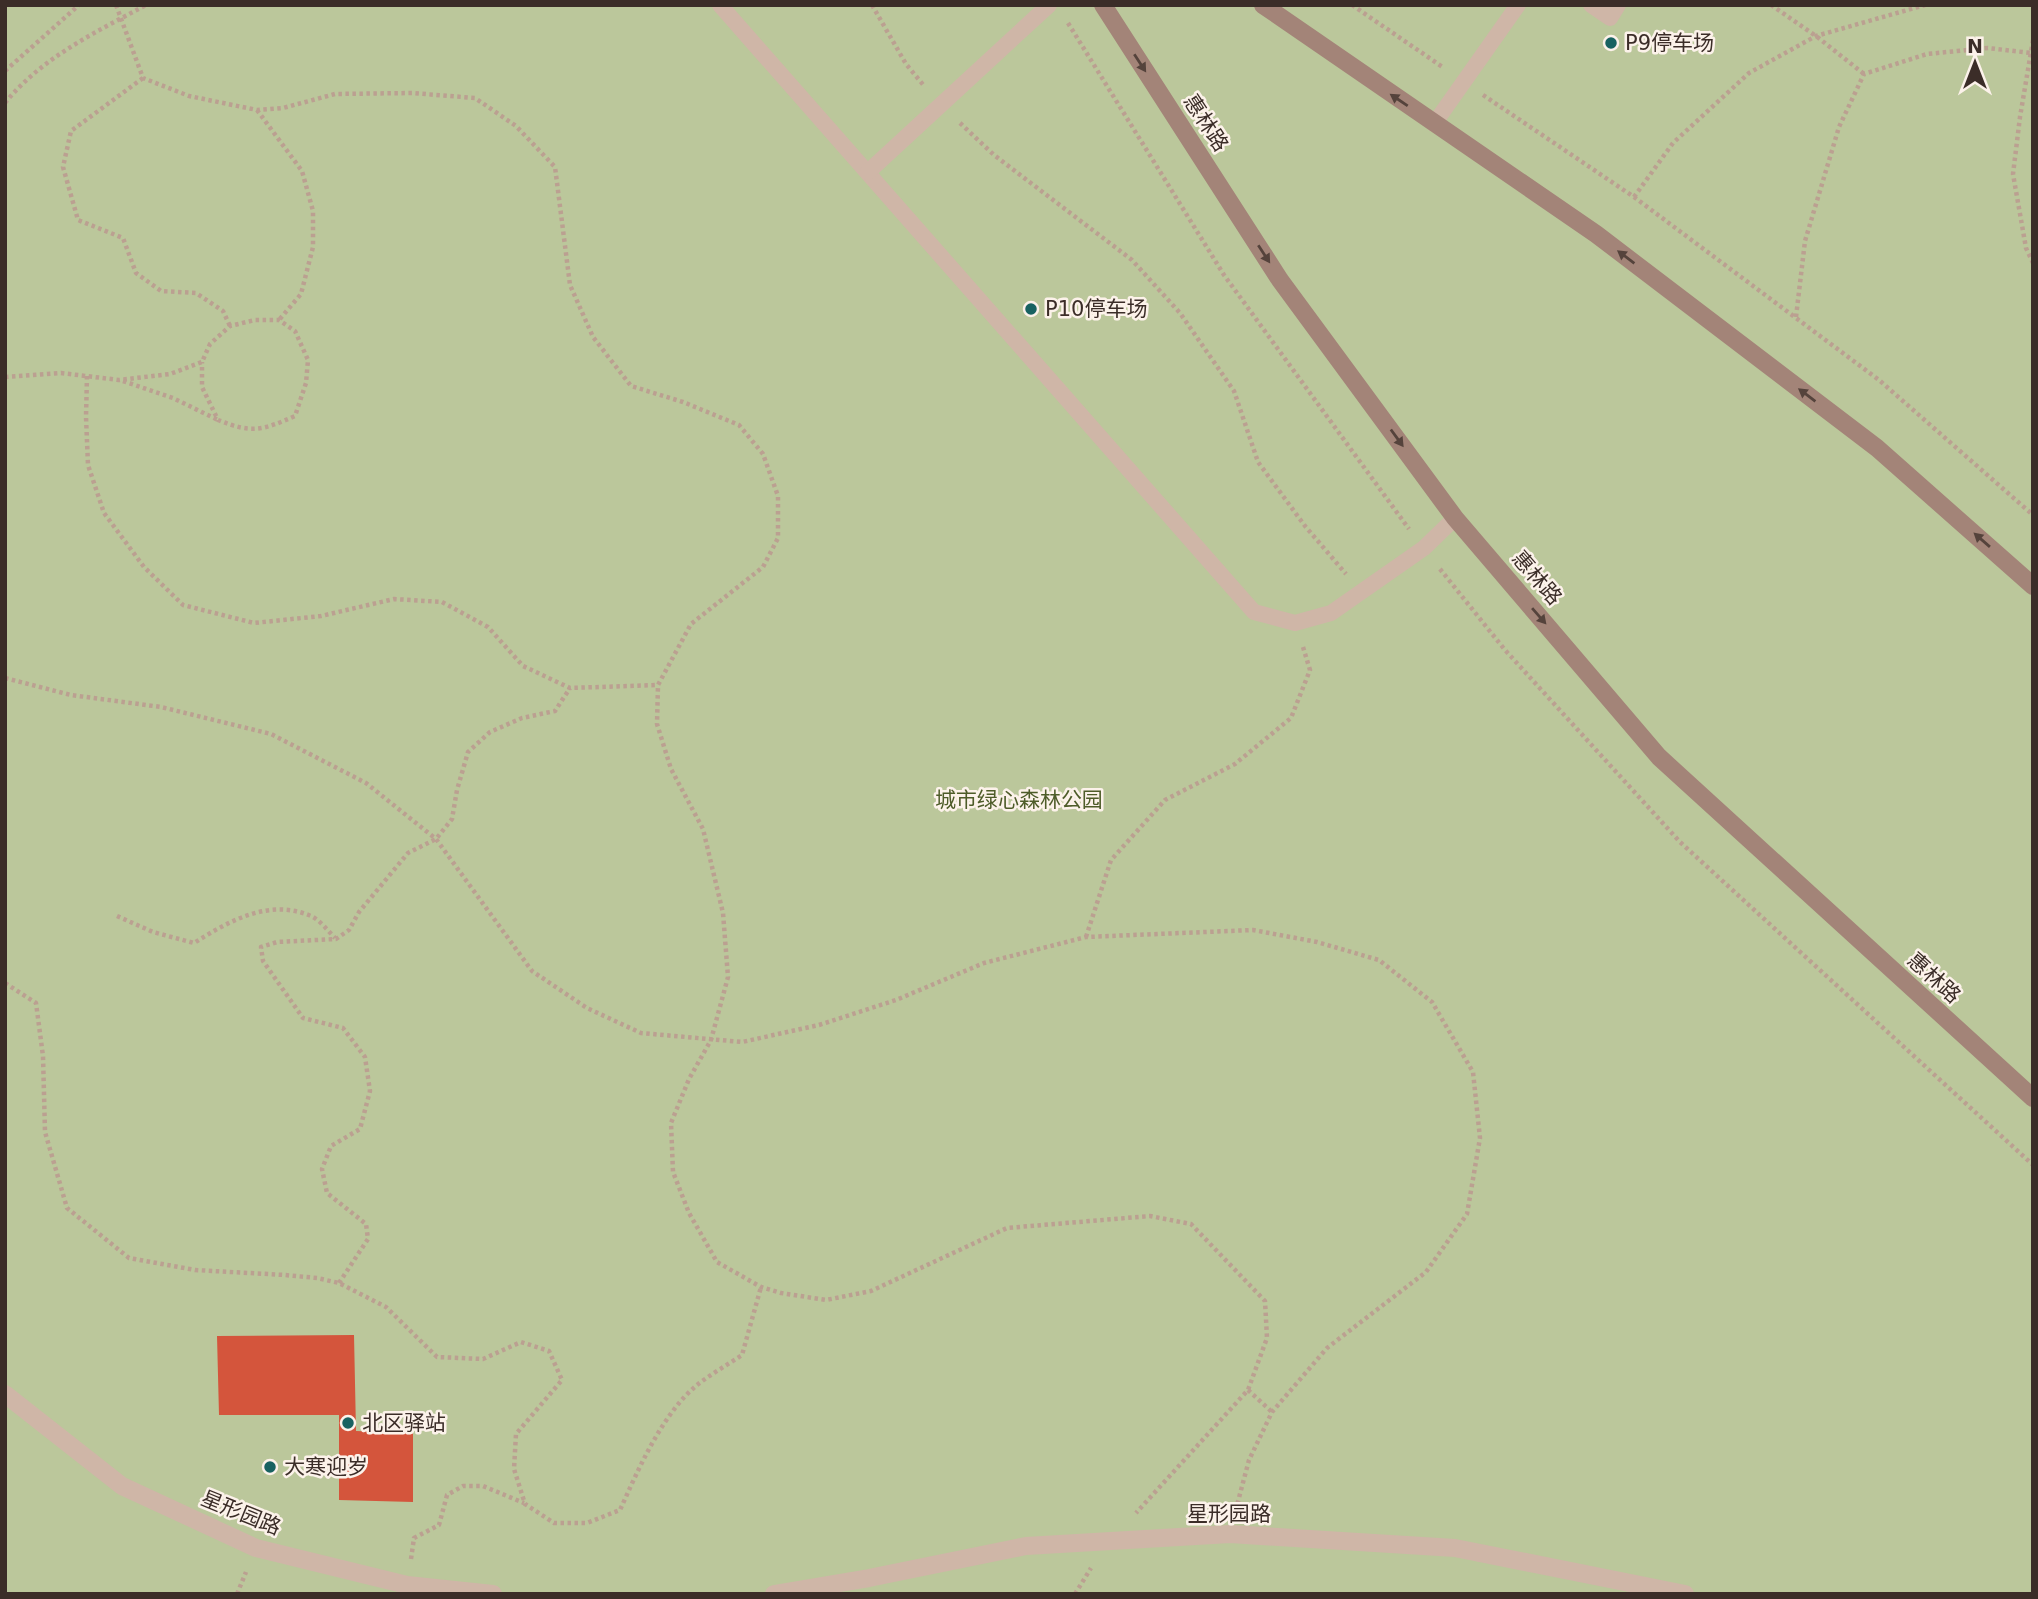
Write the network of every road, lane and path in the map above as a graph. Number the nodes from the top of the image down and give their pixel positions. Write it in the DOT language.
graph roads {
  1 [pos="79,5"];
  2 [pos="116,5"];
  3 [pos="146,5"];
  4 [pos="720,5"];
  5 [pos="872,5"];
  6 [pos="1049,5"];
  7 [pos="1103,5"];
  8 [pos="1263,5"];
  9 [pos="1352,5"];
  10 [pos="1518,5"];
  11 [pos="1591,5"];
  12 [pos="1618,5"];
  13 [pos="1771,5"];
  14 [pos="1925,5"];
  15 [pos="122,18"];
  16 [pos="1816,36"];
  17 [pos="2033,40"];
  18 [pos="2031,53"];
  19 [pos="5,71"];
  20 [pos="1864,75"];
  21 [pos="143,78"];
  22 [pos="1463,81"];
  23 [pos="5,103"];
  24 [pos="940,106"];
  25 [pos="257,110"];
  26 [pos="1434,124"];
  27 [pos="868,172"];
  28 [pos="1634,197"];
  29 [pos="2033,263"];
  30 [pos="1796,318"];
  31 [pos="279,320"];
  32 [pos="230,326"];
  33 [pos="202,362"];
  34 [pos="87,376"];
  35 [pos="5,377"];
  36 [pos="118,380"];
  37 [pos="218,420"];
  38 [pos="2033,514"];
  39 [pos="1455,518"];
  40 [pos="2033,586"];
  41 [pos="1362,592"];
  42 [pos="1295,623"];
  43 [pos="5,678"];
  44 [pos="658,685"];
  45 [pos="570,688"];
  46 [pos="436,839"];
  47 [pos="117,916"];
  48 [pos="1086,937"];
  49 [pos="336,939"];
  50 [pos="5,983"];
  51 [pos="711,1040"];
  52 [pos="2033,1098"];
  53 [pos="339,1283"];
  54 [pos="761,1287"];
  55 [pos="1248,1390"];
  56 [pos="5,1394"];
  57 [pos="1272,1412"];
  58 [pos="525,1504"];
  59 [pos="1230,1534"];
  60 [pos="1108,1541"];
  61 [pos="407,1585"];
  62 [pos="492,1594"];
  63 [pos="774,1594"];
  64 [pos="1075,1594"];
  65 [pos="1685,1594"];
  1 -- 19 [label="path"];
  2 -- 15 [label="path"];
  3 -- 15 [label="path"];
  4 -- 27 [label="lane"];
  5 -- 24 [label="path"];
  6 -- 24 [label="lane"];
  7 -- 39 [label="main road, 惠林路, one-way"];
  26 -- 8 [label="main road, one-way"];
  9 -- 22 [label="path"];
  10 -- 22 [label="lane"];
  11 -- 12 [label="lane"];
  13 -- 16 [label="path"];
  14 -- 16 [label="path"];
  15 -- 21 [label="path"];
  15 -- 23 [label="path"];
  16 -- 20 [label="path"];
  16 -- 28 [label="path"];
  17 -- 18 [label="path"];
  18 -- 20 [label="path"];
  18 -- 29 [label="path"];
  20 -- 30 [label="path"];
  21 -- 25 [label="path"];
  21 -- 32 [label="path"];
  22 -- 26 [label="lane"];
  22 -- 28 [label="path"];
  24 -- 27 [label="lane"];
  24 -- 41 [label="path"];
  25 -- 31 [label="path"];
  25 -- 44 [label="path"];
  40 -- 26 [label="main road, one-way"];
  27 -- 42 [label="lane"];
  28 -- 30 [label="path"];
  30 -- 38 [label="path"];
  31 -- 32 [label="path"];
  31 -- 37 [label="path"];
  32 -- 33 [label="path"];
  33 -- 36 [label="path"];
  33 -- 37 [label="path"];
  34 -- 35 [label="path"];
  34 -- 36 [label="path"];
  34 -- 45 [label="path"];
  36 -- 37 [label="path"];
  39 -- 41 [label="lane"];
  39 -- 52 [label="main road, 惠林路, one-way"];
  41 -- 42 [label="lane"];
  42 -- 48 [label="path"];
  43 -- 46 [label="path"];
  44 -- 45 [label="path"];
  44 -- 51 [label="path"];
  45 -- 46 [label="path"];
  46 -- 49 [label="path"];
  46 -- 51 [label="path"];
  47 -- 49 [label="path"];
  48 -- 51 [label="path"];
  48 -- 57 [label="path"];
  49 -- 53 [label="path"];
  50 -- 53 [label="path"];
  51 -- 54 [label="path"];
  53 -- 58 [label="path"];
  54 -- 55 [label="path"];
  54 -- 58 [label="path"];
  55 -- 57 [label="path"];
  55 -- 60 [label="path"];
  56 -- 61 [label="street, 星形园路"];
  57 -- 59 [label="path"];
  58 -- 61 [label="path"];
  59 -- 60 [label="street, 星形园路"];
  59 -- 65 [label="street, 星形园路"];
  60 -- 63 [label="street, 星形园路"];
  60 -- 64 [label="path"];
  61 -- 62 [label="street, 星形园路"];
}
